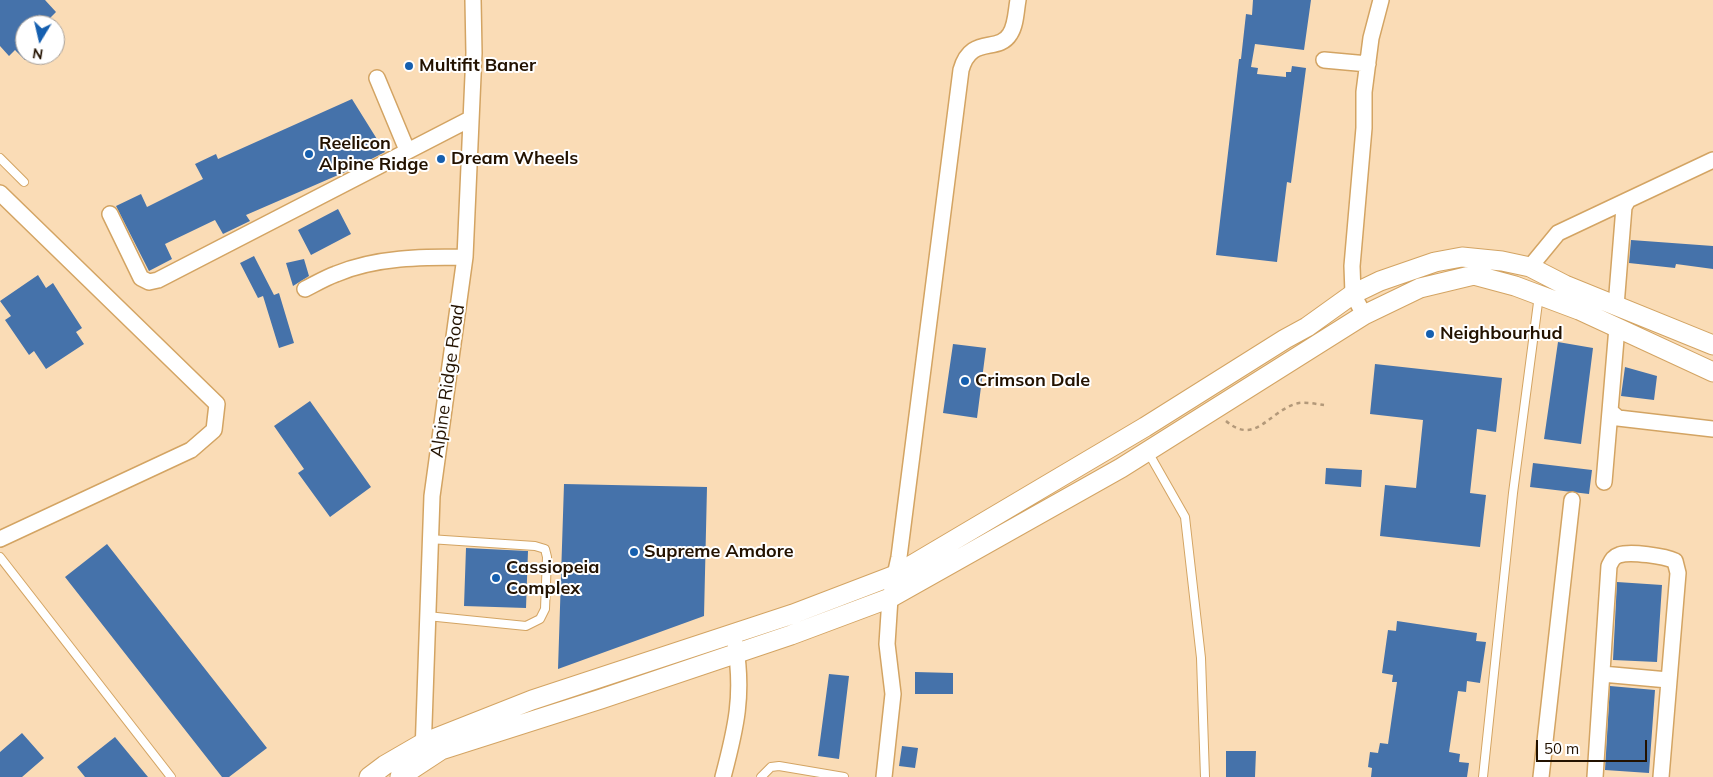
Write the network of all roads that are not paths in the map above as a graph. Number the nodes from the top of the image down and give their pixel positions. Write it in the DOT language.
graph roads {
  1 [pos="473,0"];
  2 [pos="1018,0"];
  3 [pos="1381,0"];
  4 [pos="1324,60"];
  5 [pos="1368,64"];
  6 [pos="377,78"];
  7 [pos="470,119"];
  8 [pos="408,150"];
  9 [pos="0,158"];
  10 [pos="1713,160"];
  11 [pos="24,182"];
  12 [pos="0,192"];
  13 [pos="1628,200"];
  14 [pos="110,214"];
  15 [pos="465,257"];
  16 [pos="1530,267"];
  17 [pos="305,290"];
  18 [pos="1353,294"];
  19 [pos="1539,295"];
  20 [pos="1616,306"];
  21 [pos="1364,315"];
  22 [pos="1617,327"];
  23 [pos="1713,345"];
  24 [pos="1713,372"];
  25 [pos="1610,411"];
  26 [pos="1713,429"];
  27 [pos="1148,451"];
  28 [pos="1604,482"];
  29 [pos="1572,500"];
  30 [pos="0,539"];
  31 [pos="429,539"];
  32 [pos="0,557"];
  33 [pos="895,575"];
  34 [pos="890,598"];
  35 [pos="427,616"];
  36 [pos="733,633"];
  37 [pos="737,654"];
  38 [pos="1602,674"];
  39 [pos="1668,680"];
  40 [pos="423,743"];
  41 [pos="424,761"];
  42 [pos="171,777"];
  43 [pos="369,777"];
  44 [pos="400,777"];
  45 [pos="723,777"];
  46 [pos="761,777"];
  47 [pos="844,777"];
  48 [pos="884,777"];
  49 [pos="1206,777"];
  50 [pos="1483,777"];
  51 [pos="1541,777"];
  52 [pos="1595,777"];
  53 [pos="1661,777"];
  1 -- 7 [label="street, Alpine Ridge Road"];
  2 -- 33 [label="street"];
  3 -- 5 [label="street"];
  4 -- 5 [label="street"];
  5 -- 18 [label="street"];
  6 -- 8 [label="street"];
  7 -- 8 [label="street"];
  7 -- 15 [label="street, Alpine Ridge Road"];
  8 -- 14 [label="street"];
  9 -- 11 [label="lane"];
  10 -- 13 [label="street"];
  12 -- 30 [label="street"];
  13 -- 16 [label="street"];
  13 -- 20 [label="street"];
  15 -- 17 [label="street"];
  15 -- 31 [label="street, Alpine Ridge Road"];
  16 -- 18 [label="street"];
  16 -- 20 [label="street"];
  18 -- 21 [label="street"];
  18 -- 33 [label="street"];
  19 -- 21 [label="street"];
  19 -- 22 [label="street"];
  19 -- 50 [label="lane"];
  20 -- 23 [label="street"];
  21 -- 27 [label="street"];
  22 -- 24 [label="street"];
  22 -- 25 [label="street"];
  25 -- 26 [label="street"];
  25 -- 28 [label="street"];
  27 -- 34 [label="street"];
  27 -- 49 [label="lane"];
  29 -- 51 [label="street"];
  31 -- 35 [label="street, Alpine Ridge Road"];
  31 -- 35 [label="lane"];
  32 -- 42 [label="lane"];
  33 -- 34 [label="street"];
  33 -- 36 [label="street"];
  34 -- 37 [label="street"];
  34 -- 48 [label="street"];
  35 -- 40 [label="street, Alpine Ridge Road"];
  36 -- 37 [label="street"];
  36 -- 40 [label="street"];
  37 -- 41 [label="street"];
  37 -- 45 [label="street"];
  38 -- 39 [label="street"];
  38 -- 39 [label="street"];
  38 -- 52 [label="street"];
  39 -- 53 [label="street"];
  40 -- 41 [label="street, Alpine Ridge Road"];
  40 -- 43 [label="street"];
  41 -- 44 [label="street"];
  46 -- 47 [label="lane"];
}
